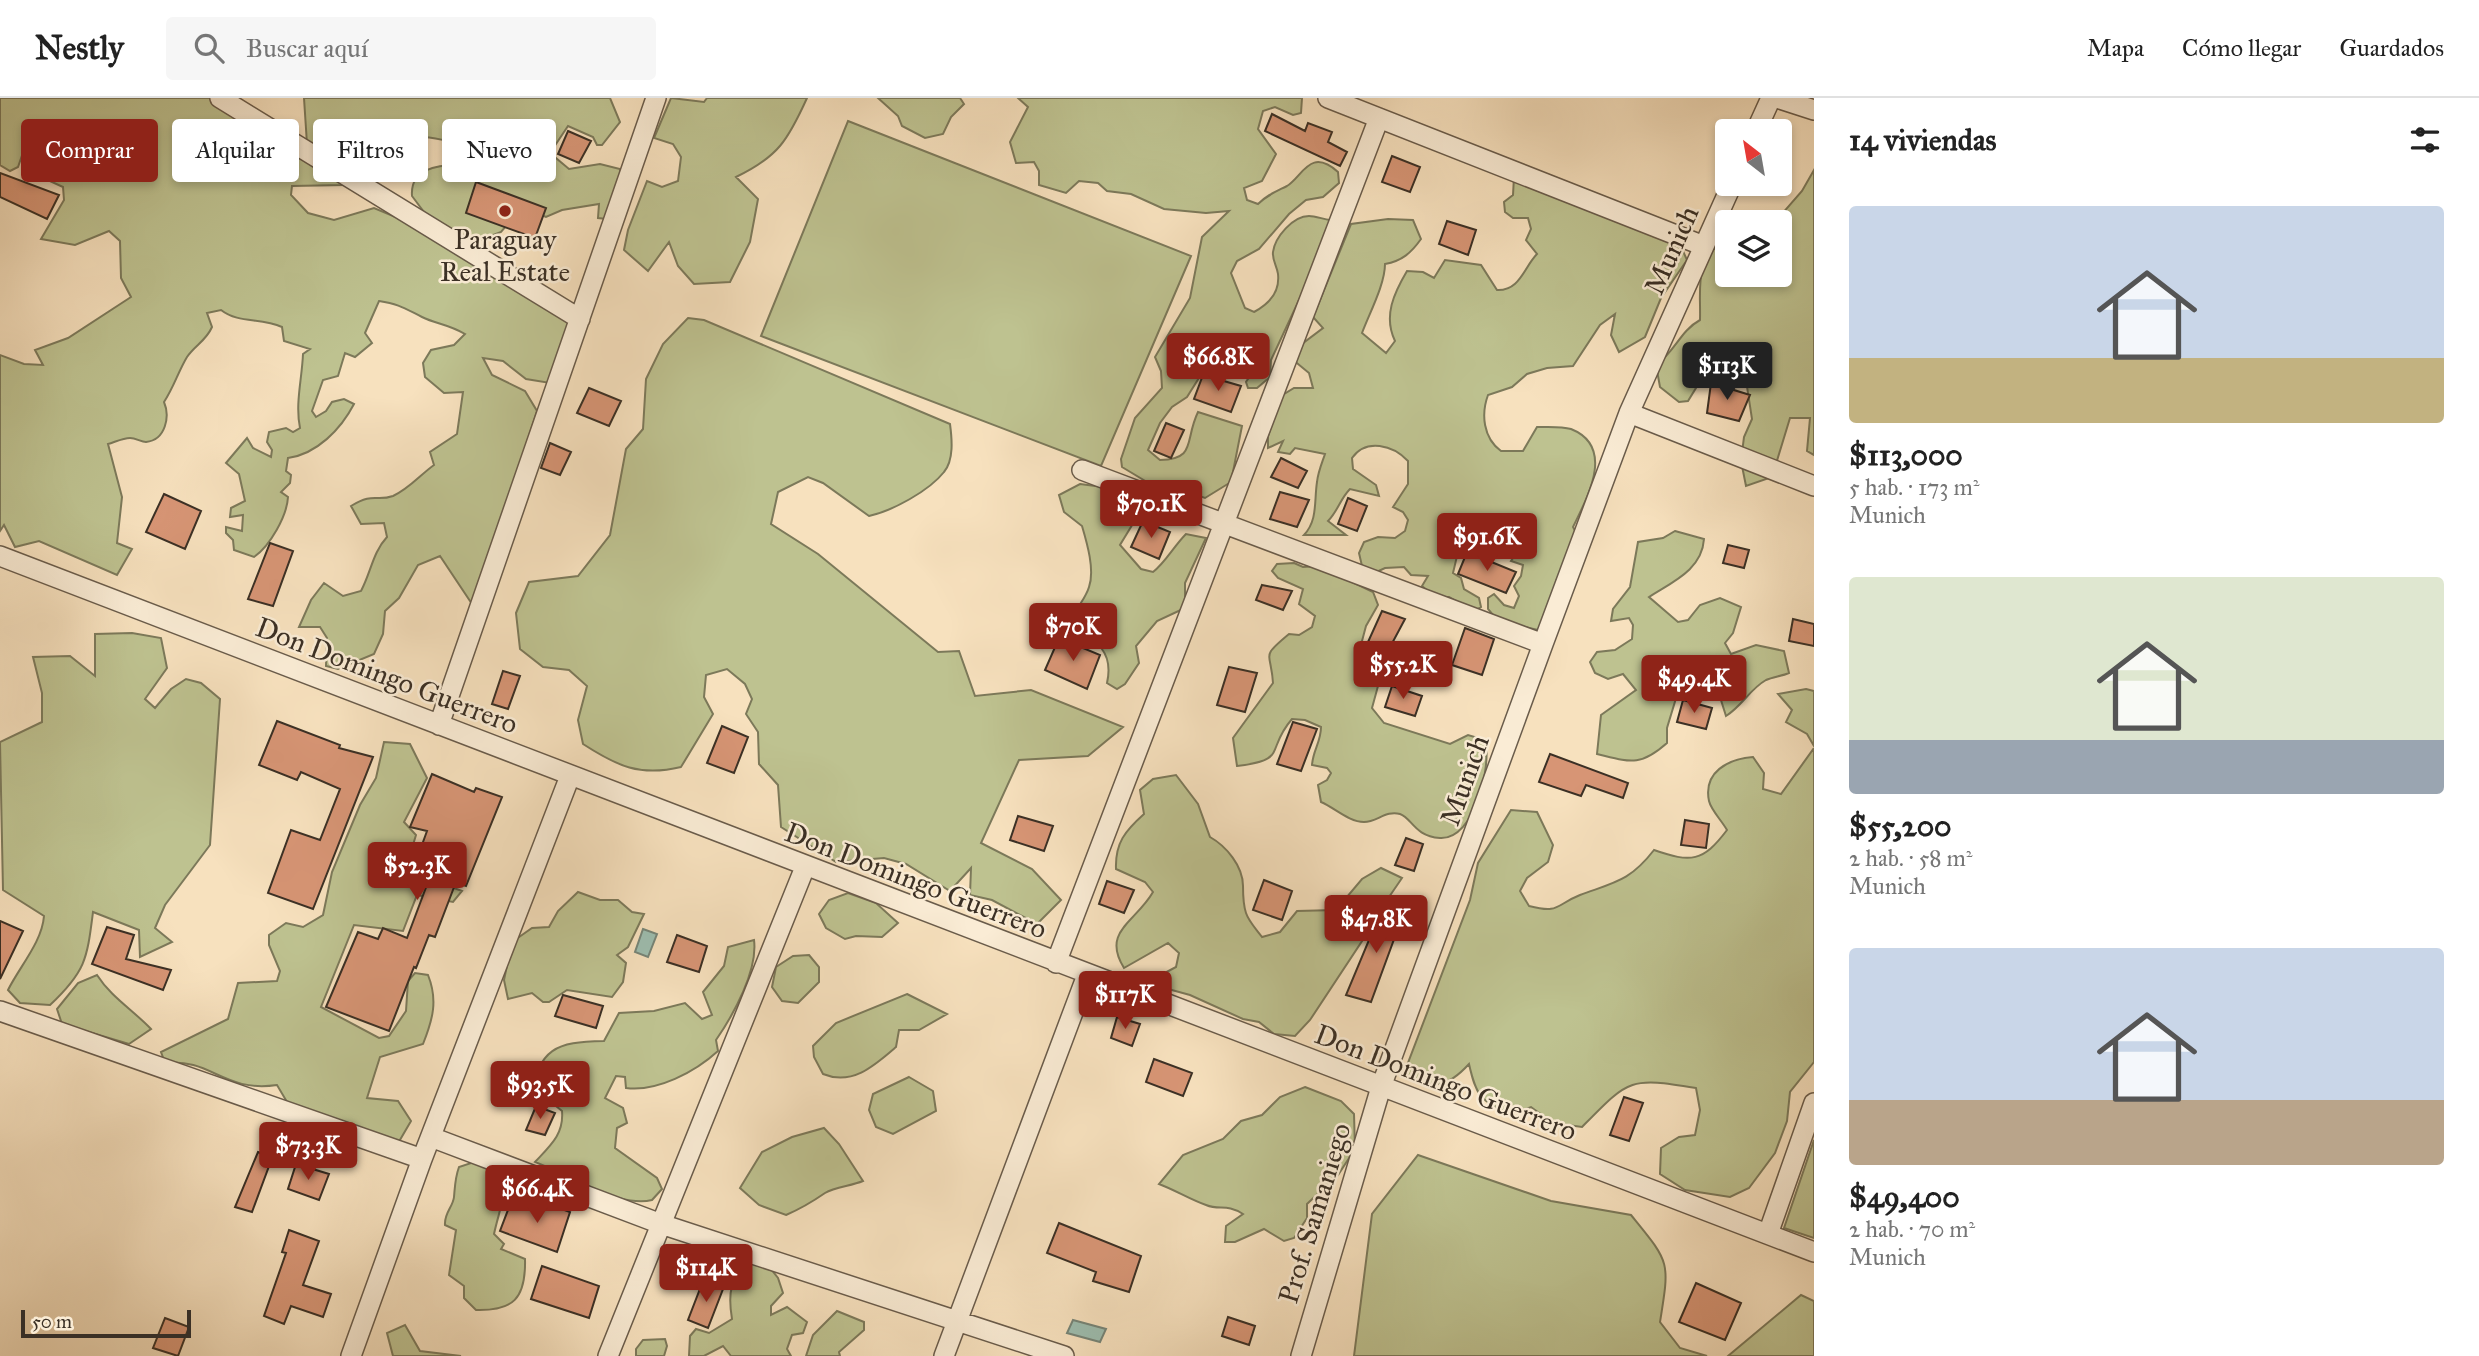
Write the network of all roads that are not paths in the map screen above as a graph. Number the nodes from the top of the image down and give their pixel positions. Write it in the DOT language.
graph roads {
  1 [pos="220,98"];
  2 [pos="656,98"];
  3 [pos="1328,98"];
  4 [pos="1771,98"];
  5 [pos="1777,98"];
  6 [pos="1814,110"];
  7 [pos="1379,118"];
  8 [pos="1761,119"];
  9 [pos="1727,196"];
  10 [pos="1704,246"];
  11 [pos="580,320"];
  12 [pos="1629,413"];
  13 [pos="1082,470"];
  14 [pos="1814,486"];
  15 [pos="1222,523"];
  16 [pos="0,556"];
  17 [pos="1543,644"];
  18 [pos="439,725"];
  19 [pos="570,776"];
  20 [pos="806,867"];
  21 [pos="1056,963"];
  22 [pos="1087,975"];
  23 [pos="0,1012"];
  24 [pos="1381,1087"];
  25 [pos="1814,1103"];
  26 [pos="431,1137"];
  27 [pos="422,1159"];
  28 [pos="661,1224"];
  29 [pos="1768,1234"];
  30 [pos="1814,1252"];
  31 [pos="958,1320"];
  32 [pos="351,1356"];
  33 [pos="608,1356"];
  34 [pos="944,1356"];
  35 [pos="1064,1356"];
  36 [pos="1301,1356"];
  1 -- 11 [label="street"];
  2 -- 11 [label="street"];
  3 -- 7 [label="street"];
  4 -- 8 [label="street"];
  5 -- 6 [label="street"];
  7 -- 10 [label="street"];
  7 -- 15 [label="street"];
  9 -- 10 [label="street, Munich"];
  10 -- 12 [label="street, Munich"];
  11 -- 18 [label="street"];
  12 -- 14 [label="street"];
  12 -- 17 [label="street, Munich"];
  13 -- 15 [label="street"];
  15 -- 17 [label="street"];
  15 -- 21 [label="street"];
  16 -- 18 [label="street, Don Domingo Guerrero"];
  17 -- 24 [label="street, Munich"];
  18 -- 19 [label="street, Don Domingo Guerrero"];
  19 -- 20 [label="street, Don Domingo Guerrero"];
  19 -- 26 [label="street"];
  20 -- 21 [label="street, Don Domingo Guerrero"];
  20 -- 28 [label="street"];
  21 -- 22 [label="street, Don Domingo Guerrero"];
  22 -- 24 [label="street, Don Domingo Guerrero"];
  22 -- 31 [label="street"];
  23 -- 27 [label="street"];
  24 -- 29 [label="street, Don Domingo Guerrero"];
  24 -- 36 [label="street, Prof. Samaniego"];
  25 -- 29 [label="street"];
  26 -- 27 [label="street"];
  26 -- 28 [label="street"];
  27 -- 32 [label="street"];
  28 -- 31 [label="street"];
  28 -- 33 [label="street"];
  29 -- 30 [label="street, Don Domingo Guerrero"];
  31 -- 34 [label="street"];
  31 -- 35 [label="street"];
}
